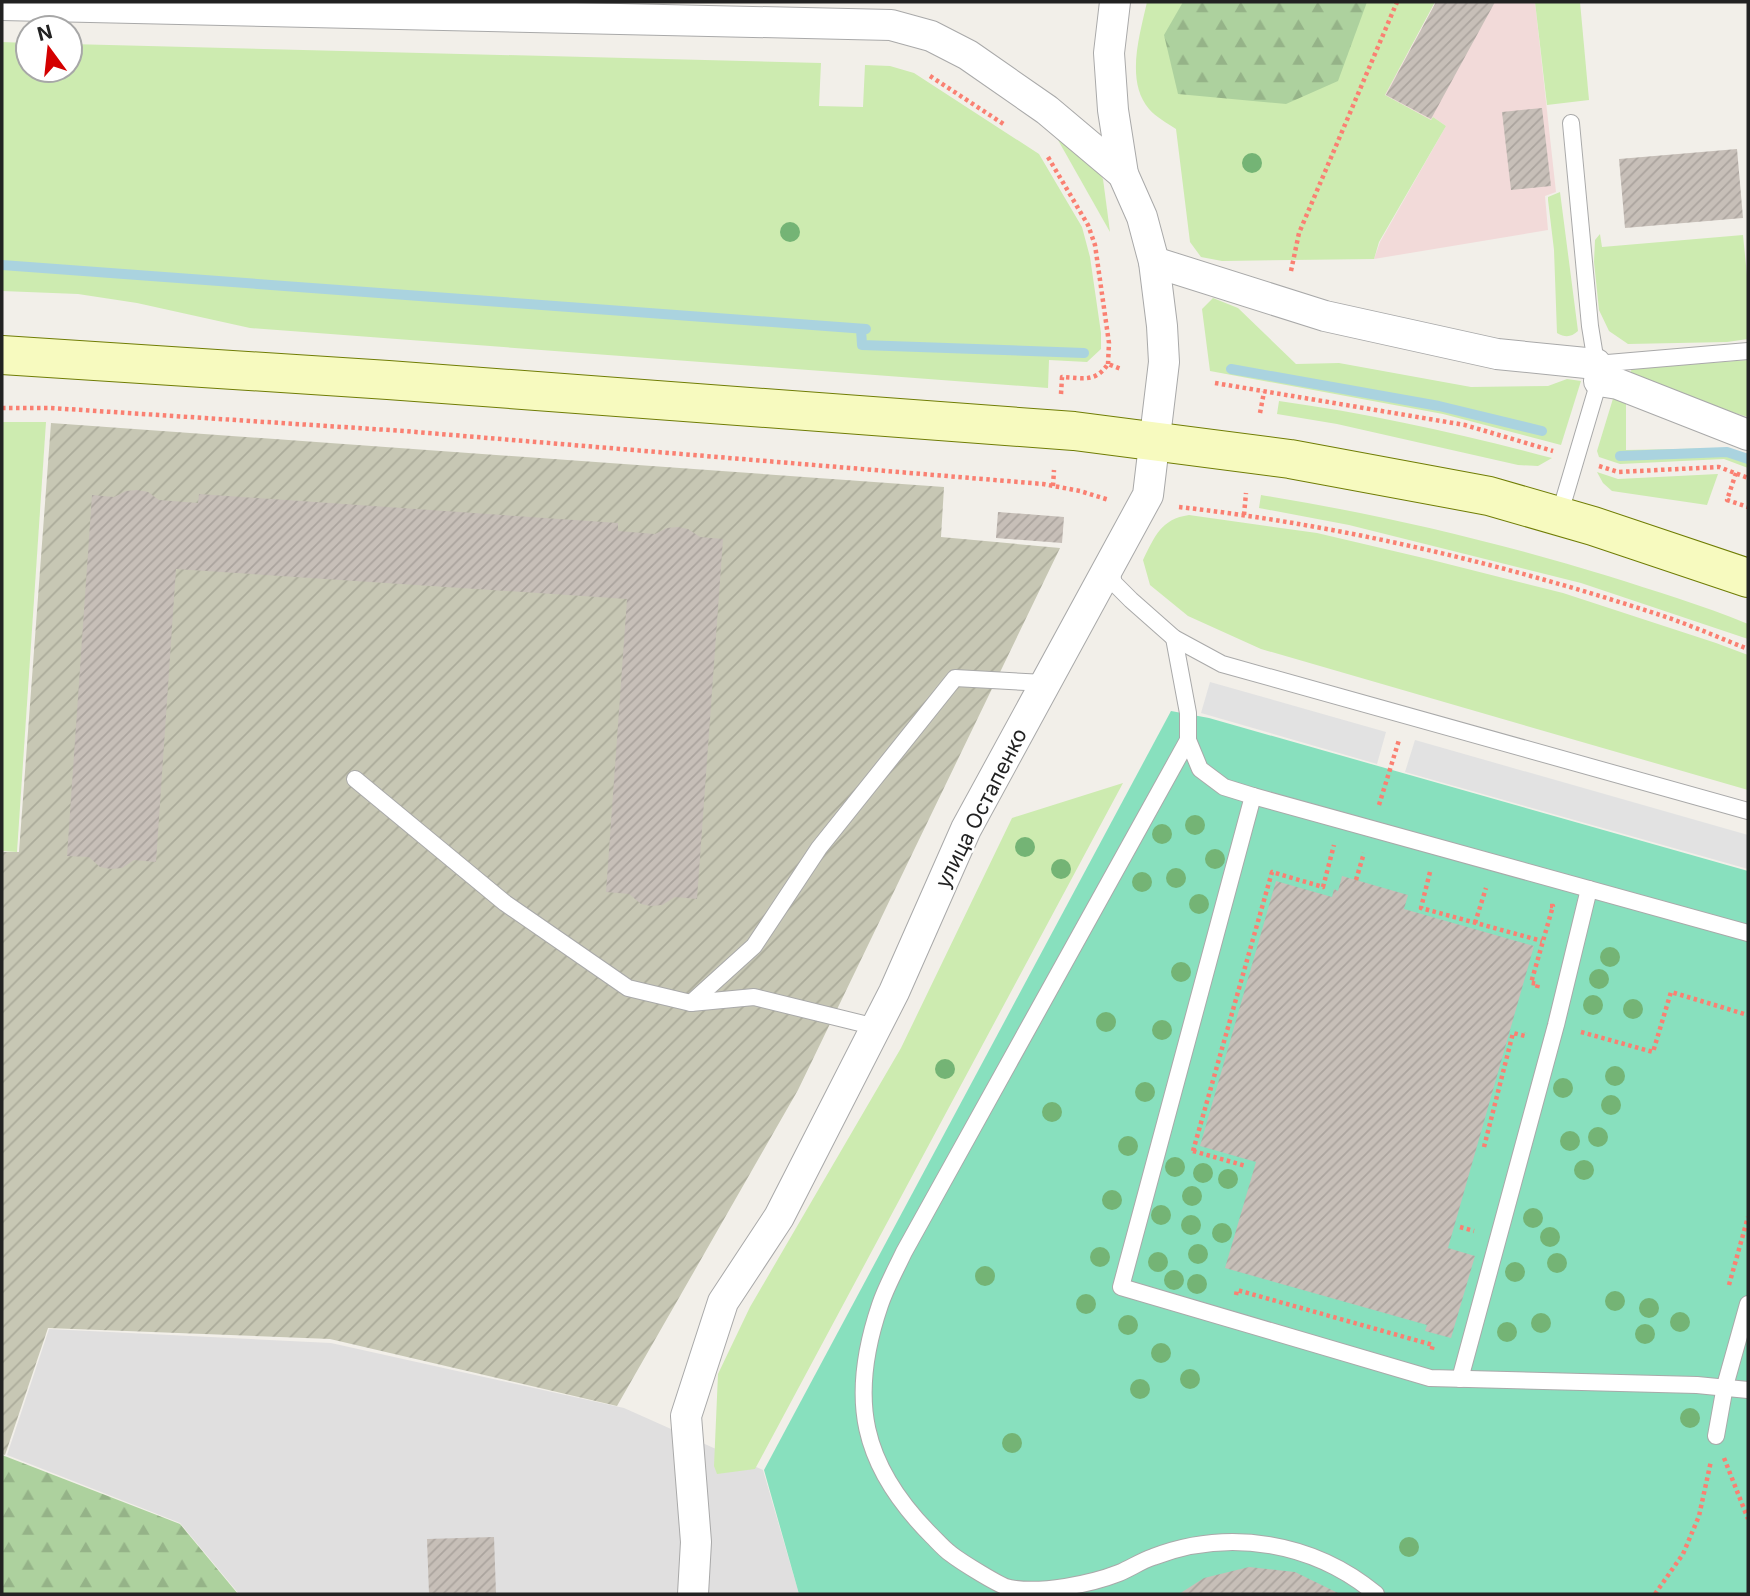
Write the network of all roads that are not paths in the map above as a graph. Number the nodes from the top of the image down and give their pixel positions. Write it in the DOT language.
graph roads {
  1 [pos="1115,2"];
  2 [pos="2,5"];
  3 [pos="537,9"];
  4 [pos="1571,123"];
  5 [pos="1123,174"];
  6 [pos="1154,262"];
  7 [pos="1748,351"];
  8 [pos="2,355"];
  9 [pos="1597,372"];
  10 [pos="1748,435"];
  11 [pos="1155,442"];
  12 [pos="1559,516"];
  13 [pos="1109,565"];
  14 [pos="1748,578"];
  15 [pos="1174,638"];
  16 [pos="1045,683"];
  17 [pos="1188,740"];
  18 [pos="355,779"];
  19 [pos="1253,796"];
  20 [pos="1748,811"];
  21 [pos="1588,889"];
  22 [pos="1748,933"];
  23 [pos="691,1003"];
  24 [pos="876,1027"];
  25 [pos="1748,1304"];
  26 [pos="1460,1379"];
  27 [pos="1725,1387"];
  28 [pos="1748,1390"];
  29 [pos="1716,1436"];
  30 [pos="1010,1591"];
  31 [pos="693,1594"];
  32 [pos="1376,1594"];
  1 -- 5 [label="street, улица Остапенко"];
  2 -- 3 [label="street"];
  3 -- 5 [label="street"];
  4 -- 9 [label="lane"];
  5 -- 6 [label="street, улица Остапенко"];
  6 -- 9 [label="street"];
  6 -- 11 [label="street, улица Остапенко"];
  7 -- 9 [label="lane"];
  8 -- 11 [label="main road"];
  9 -- 10 [label="street"];
  9 -- 12 [label="lane"];
  11 -- 12 [label="main road"];
  11 -- 13 [label="street, улица Остапенко"];
  12 -- 14 [label="main road"];
  13 -- 15 [label="lane"];
  13 -- 16 [label="street, улица Остапенко"];
  15 -- 17 [label="lane"];
  15 -- 20 [label="lane"];
  16 -- 23 [label="lane"];
  16 -- 24 [label="street, улица Остапенко"];
  17 -- 19 [label="lane"];
  17 -- 30 [label="lane"];
  18 -- 23 [label="lane"];
  19 -- 21 [label="lane"];
  19 -- 26 [label="lane"];
  21 -- 22 [label="lane"];
  21 -- 26 [label="lane"];
  23 -- 24 [label="lane"];
  24 -- 31 [label="street, улица Остапенко"];
  25 -- 27 [label="lane"];
  26 -- 27 [label="lane"];
  27 -- 28 [label="lane"];
  27 -- 29 [label="lane"];
  30 -- 32 [label="lane"];
}
